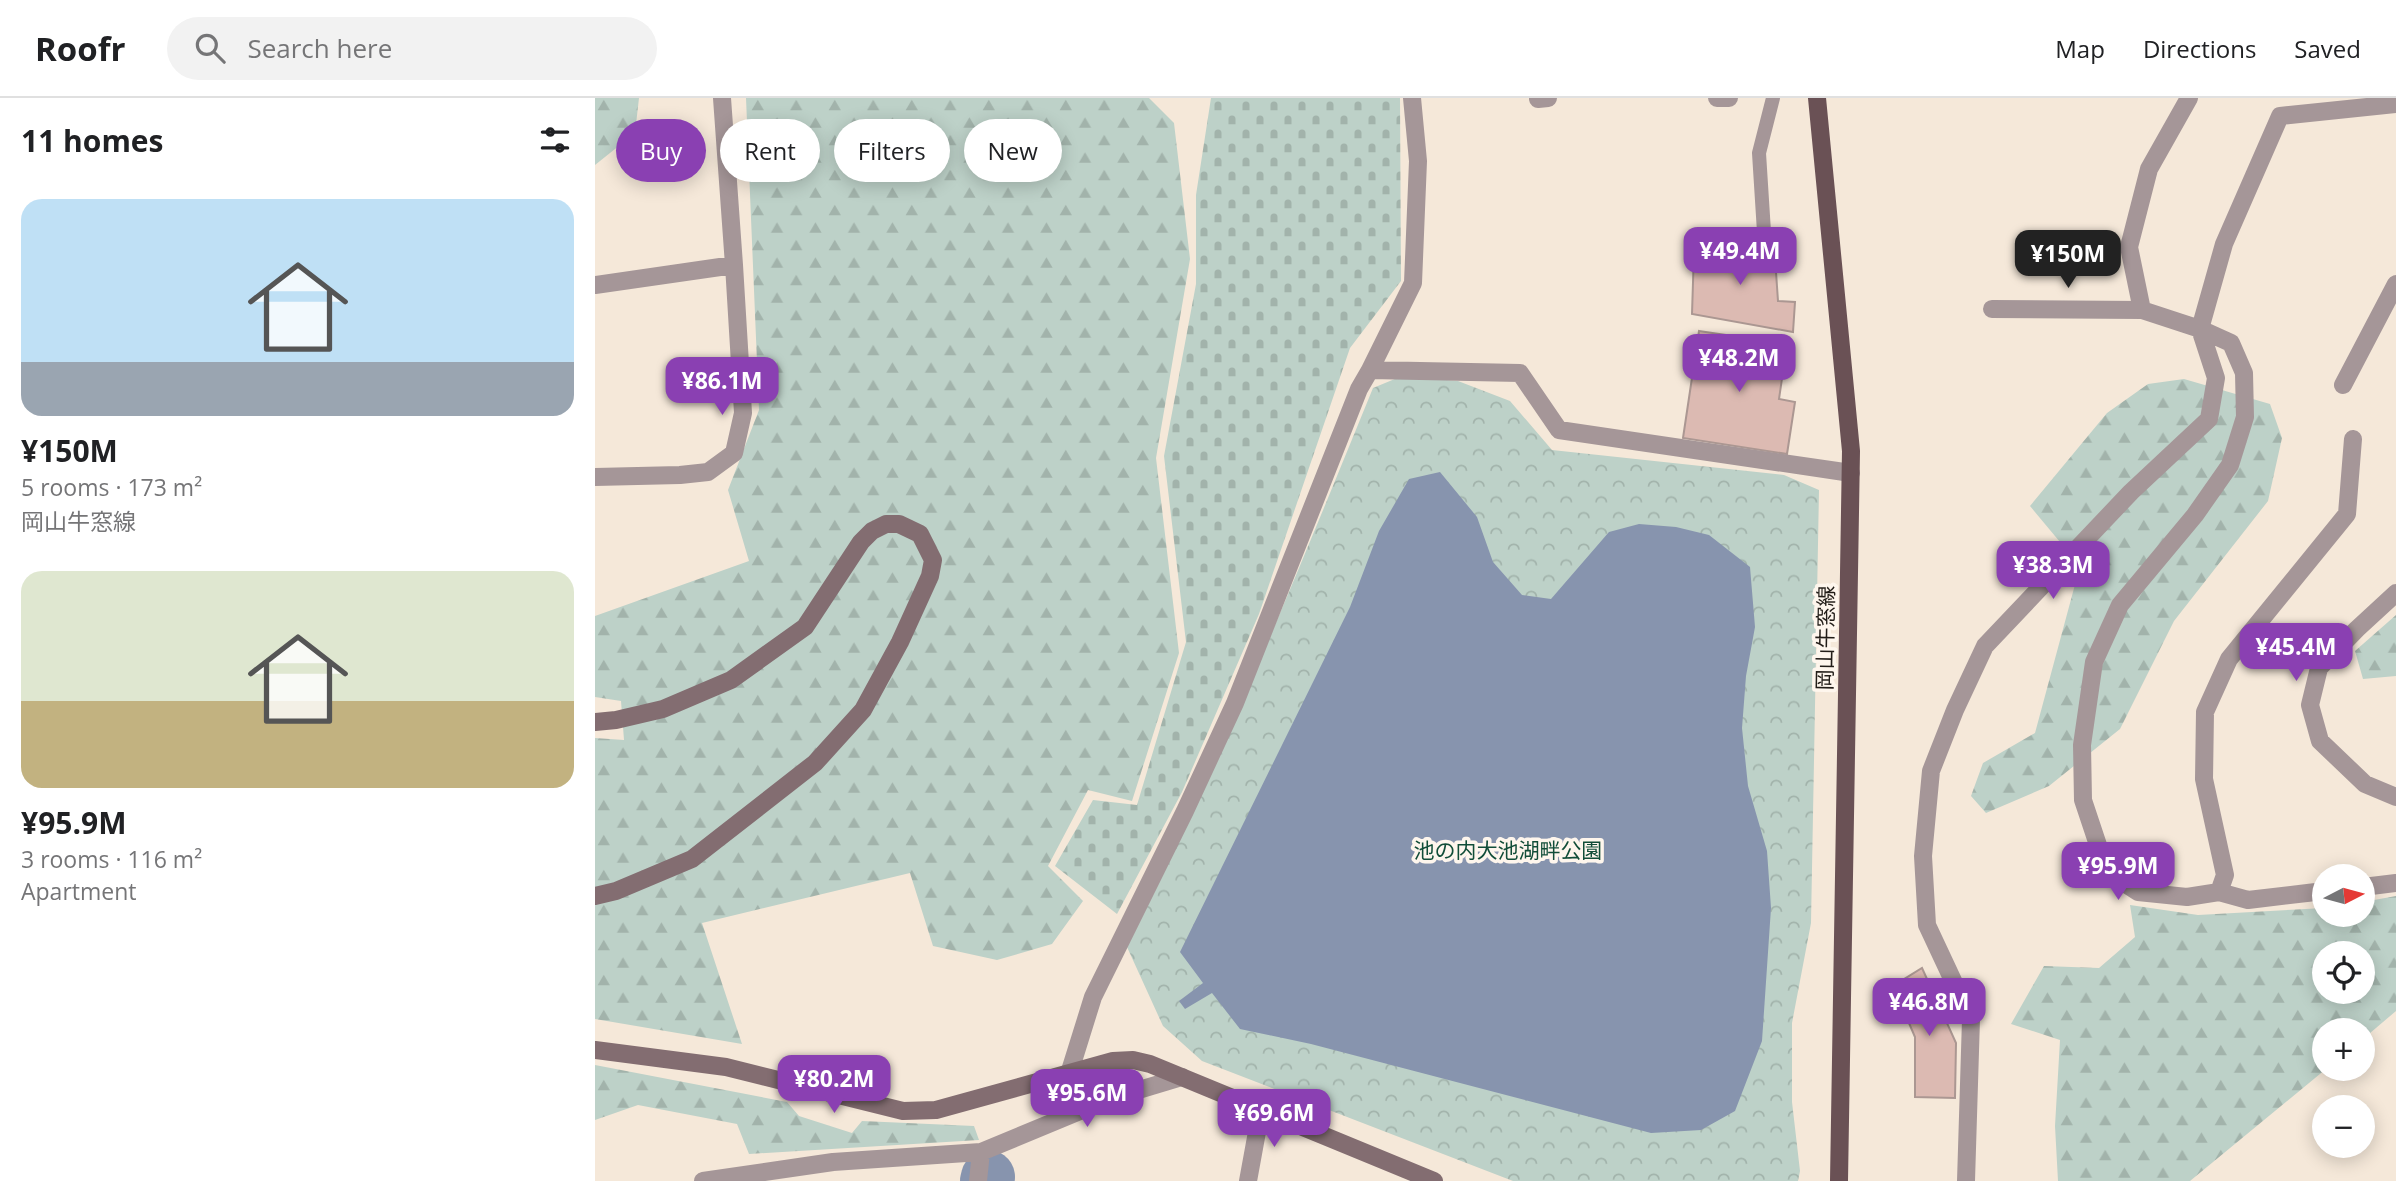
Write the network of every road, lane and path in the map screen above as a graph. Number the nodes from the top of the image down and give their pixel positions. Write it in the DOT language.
graph roads {
  1 [pos="722,98"];
  2 [pos="1412,98"];
  3 [pos="1548,98"];
  4 [pos="1717,98"];
  5 [pos="1729,98"];
  6 [pos="1773,98"];
  7 [pos="1817,98"];
  8 [pos="2189,98"];
  9 [pos="1538,99"];
  10 [pos="2396,104"];
  11 [pos="1764,232"];
  12 [pos="734,265"];
  13 [pos="2396,284"];
  14 [pos="595,285"];
  15 [pos="1993,309"];
  16 [pos="2142,310"];
  17 [pos="2200,329"];
  18 [pos="1370,370"];
  19 [pos="2343,385"];
  20 [pos="2353,439"];
  21 [pos="1851,473"];
  22 [pos="595,477"];
  23 [pos="2396,593"];
  24 [pos="595,722"];
  25 [pos="2396,781"];
  26 [pos="2365,784"];
  27 [pos="2396,797"];
  28 [pos="2396,883"];
  29 [pos="2375,886"];
  30 [pos="2218,892"];
  31 [pos="2312,892"];
  32 [pos="595,896"];
  33 [pos="595,1050"];
  34 [pos="1069,1074"];
  35 [pos="1182,1077"];
  36 [pos="1261,1110"];
  37 [pos="981,1152"];
  38 [pos="1426,1180"];
  39 [pos="703,1181"];
  40 [pos="978,1181"];
  41 [pos="1248,1181"];
  42 [pos="1839,1181"];
  43 [pos="1966,1181"];
  1 -- 12 [label="street"];
  2 -- 18 [label="street"];
  3 -- 9 [label="street"];
  4 -- 5 [label="street"];
  6 -- 11 [label="lane"];
  7 -- 21 [label="main road, 岡山牛窓線"];
  8 -- 16 [label="street"];
  10 -- 17 [label="street"];
  12 -- 14 [label="street"];
  12 -- 22 [label="street"];
  13 -- 19 [label="street"];
  15 -- 16 [label="street"];
  16 -- 17 [label="street"];
  17 -- 30 [label="street"];
  17 -- 43 [label="street"];
  18 -- 21 [label="street"];
  18 -- 34 [label="street"];
  20 -- 30 [label="street"];
  21 -- 42 [label="main road, 岡山牛窓線"];
  23 -- 26 [label="street"];
  24 -- 32 [label="street"];
  25 -- 26 [label="street"];
  26 -- 27 [label="street"];
  28 -- 29 [label="street"];
  30 -- 31 [label="street"];
  33 -- 34 [label="street"];
  34 -- 35 [label="street"];
  35 -- 36 [label="street"];
  35 -- 37 [label="street"];
  36 -- 38 [label="street"];
  36 -- 41 [label="street"];
  37 -- 39 [label="street"];
  37 -- 40 [label="street"];
}
